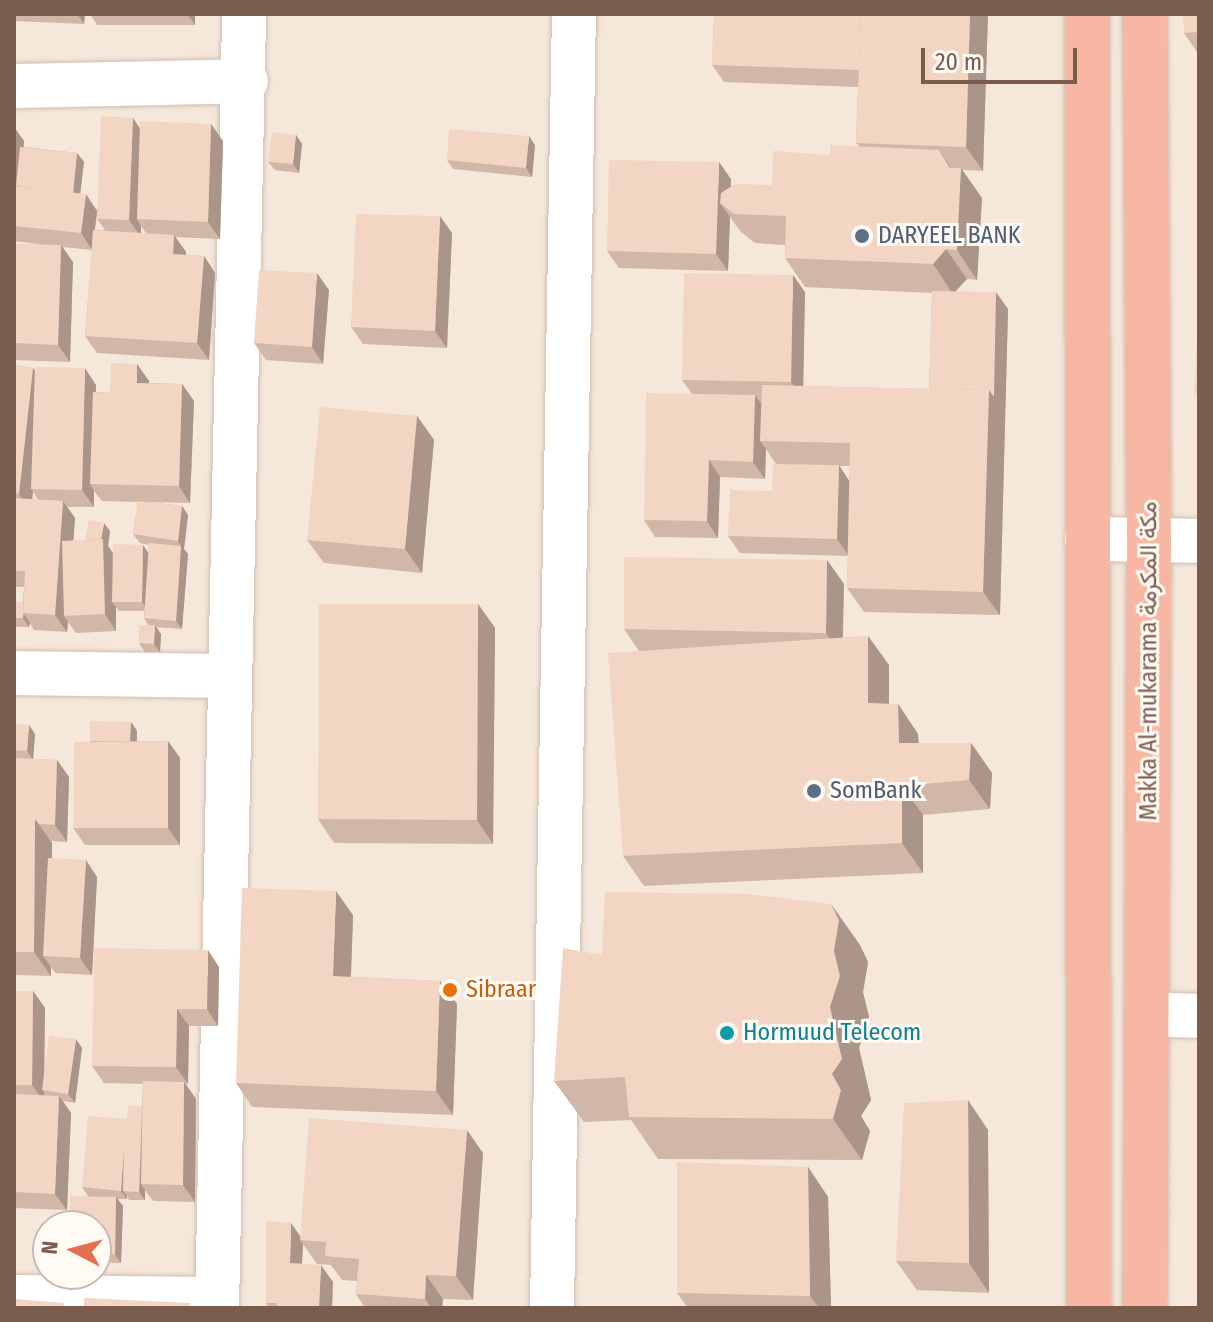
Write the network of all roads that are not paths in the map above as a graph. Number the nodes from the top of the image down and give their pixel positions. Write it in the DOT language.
graph roads {
  1 [pos="244,14"];
  2 [pos="574,14"];
  3 [pos="1087,14"];
  4 [pos="1145,14"];
  5 [pos="246,81"];
  6 [pos="14,86"];
  7 [pos="1087,539"];
  8 [pos="1149,541"];
  9 [pos="1199,541"];
  10 [pos="14,673"];
  11 [pos="227,676"];
  12 [pos="1148,1014"];
  13 [pos="1199,1016"];
  14 [pos="14,1297"];
  15 [pos="217,1303"];
  16 [pos="552,1308"];
  17 [pos="1089,1308"];
  18 [pos="1145,1308"];
  1 -- 5 [label="street"];
  2 -- 16 [label="street"];
  3 -- 7 [label="highway"];
  4 -- 8 [label="highway, Makka Al-mukarama مكة المكرمة"];
  5 -- 6 [label="street"];
  5 -- 11 [label="street"];
  7 -- 8 [label="street"];
  7 -- 17 [label="highway"];
  8 -- 9 [label="street"];
  8 -- 12 [label="highway, Makka Al-mukarama مكة المكرمة"];
  10 -- 11 [label="street"];
  11 -- 15 [label="street"];
  12 -- 13 [label="street"];
  12 -- 18 [label="highway, Makka Al-mukarama مكة المكرمة"];
  14 -- 15 [label="street"];
}
